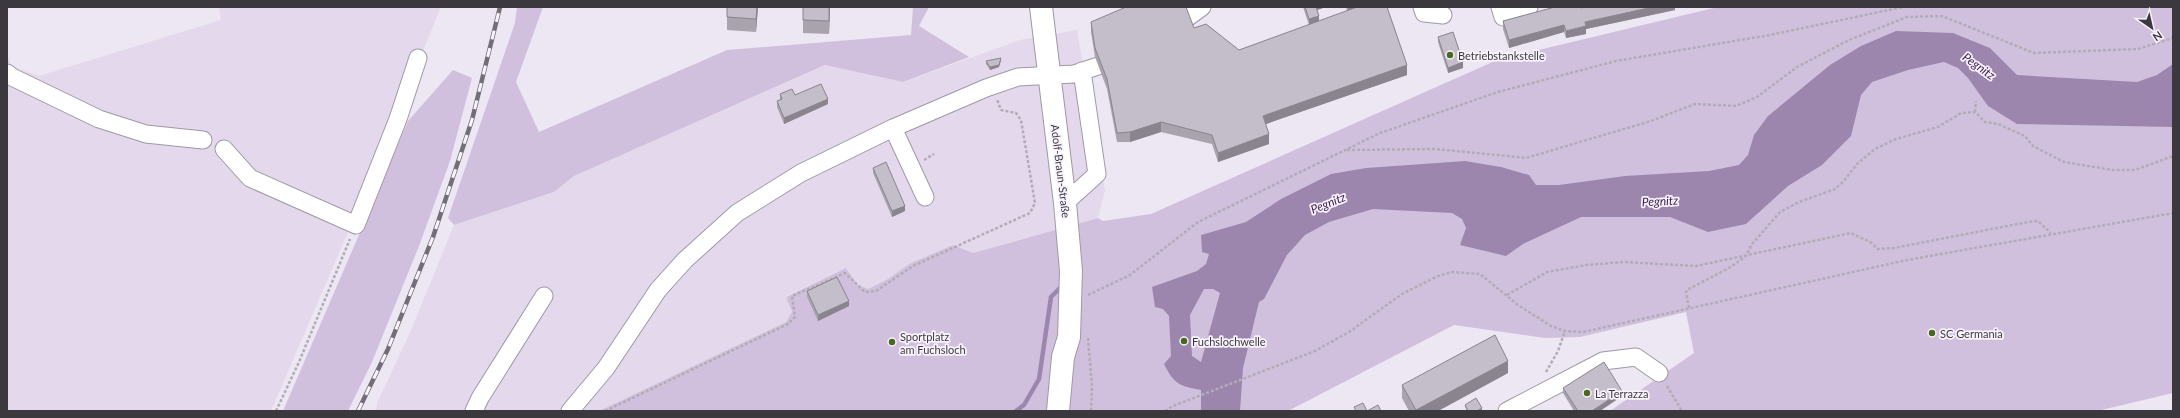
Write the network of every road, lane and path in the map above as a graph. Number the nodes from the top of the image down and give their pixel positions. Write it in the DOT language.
graph roads {
  1 [pos="1041,7"];
  2 [pos="1202,7"];
  3 [pos="1422,7"];
  4 [pos="1500,7"];
  5 [pos="1529,7"];
  6 [pos="1903,7"];
  7 [pos="1443,15"];
  8 [pos="1187,18"];
  9 [pos="2173,38"];
  10 [pos="418,58"];
  11 [pos="1098,66"];
  12 [pos="1082,71"];
  13 [pos="7,73"];
  14 [pos="1049,75"];
  15 [pos="992,86"];
  16 [pos="1976,101"];
  17 [pos="1975,112"];
  18 [pos="893,128"];
  19 [pos="203,140"];
  20 [pos="224,149"];
  21 [pos="1345,150"];
  22 [pos="2173,156"];
  23 [pos="925,197"];
  24 [pos="1066,203"];
  25 [pos="2173,213"];
  26 [pos="356,225"];
  27 [pos="2051,233"];
  28 [pos="1746,256"];
  29 [pos="1507,295"];
  30 [pos="544,296"];
  31 [pos="1082,298"];
  32 [pos="1689,308"];
  33 [pos="1565,331"];
  34 [pos="1078,334"];
  35 [pos="1659,373"];
  36 [pos="1544,375"];
  37 [pos="276,411"];
  38 [pos="474,411"];
  39 [pos="570,411"];
  40 [pos="605,411"];
  41 [pos="1058,411"];
  42 [pos="1070,411"];
  43 [pos="1091,411"];
  44 [pos="1165,411"];
  45 [pos="1507,411"];
  46 [pos="1682,411"];
  1 -- 14 [label="main road, Adolf-Braun-Straße"];
  2 -- 8 [label="street"];
  3 -- 7 [label="street"];
  4 -- 5 [label="street"];
  6 -- 21 [label="path"];
  9 -- 21 [label="path"];
  10 -- 26 [label="street"];
  11 -- 12 [label="street"];
  12 -- 14 [label="street"];
  12 -- 24 [label="street"];
  13 -- 19 [label="street"];
  14 -- 15 [label="street"];
  14 -- 24 [label="main road, Adolf-Braun-Straße"];
  15 -- 18 [label="street"];
  15 -- 40 [label="path"];
  16 -- 17 [label="path"];
  17 -- 22 [label="path"];
  17 -- 28 [label="path"];
  18 -- 23 [label="street"];
  18 -- 39 [label="street"];
  20 -- 26 [label="street"];
  21 -- 31 [label="path"];
  24 -- 34 [label="main road, Adolf-Braun-Straße"];
  25 -- 27 [label="path"];
  26 -- 37 [label="path"];
  27 -- 28 [label="path"];
  27 -- 32 [label="path"];
  28 -- 29 [label="path"];
  28 -- 32 [label="path"];
  29 -- 33 [label="path"];
  29 -- 44 [label="path"];
  30 -- 38 [label="street"];
  32 -- 33 [label="path"];
  33 -- 36 [label="path"];
  34 -- 41 [label="main road, Adolf-Braun-Straße"];
  34 -- 42 [label="main road, Adolf-Braun-Straße"];
  34 -- 43 [label="path"];
  35 -- 45 [label="street"];
  35 -- 46 [label="path"];
}
